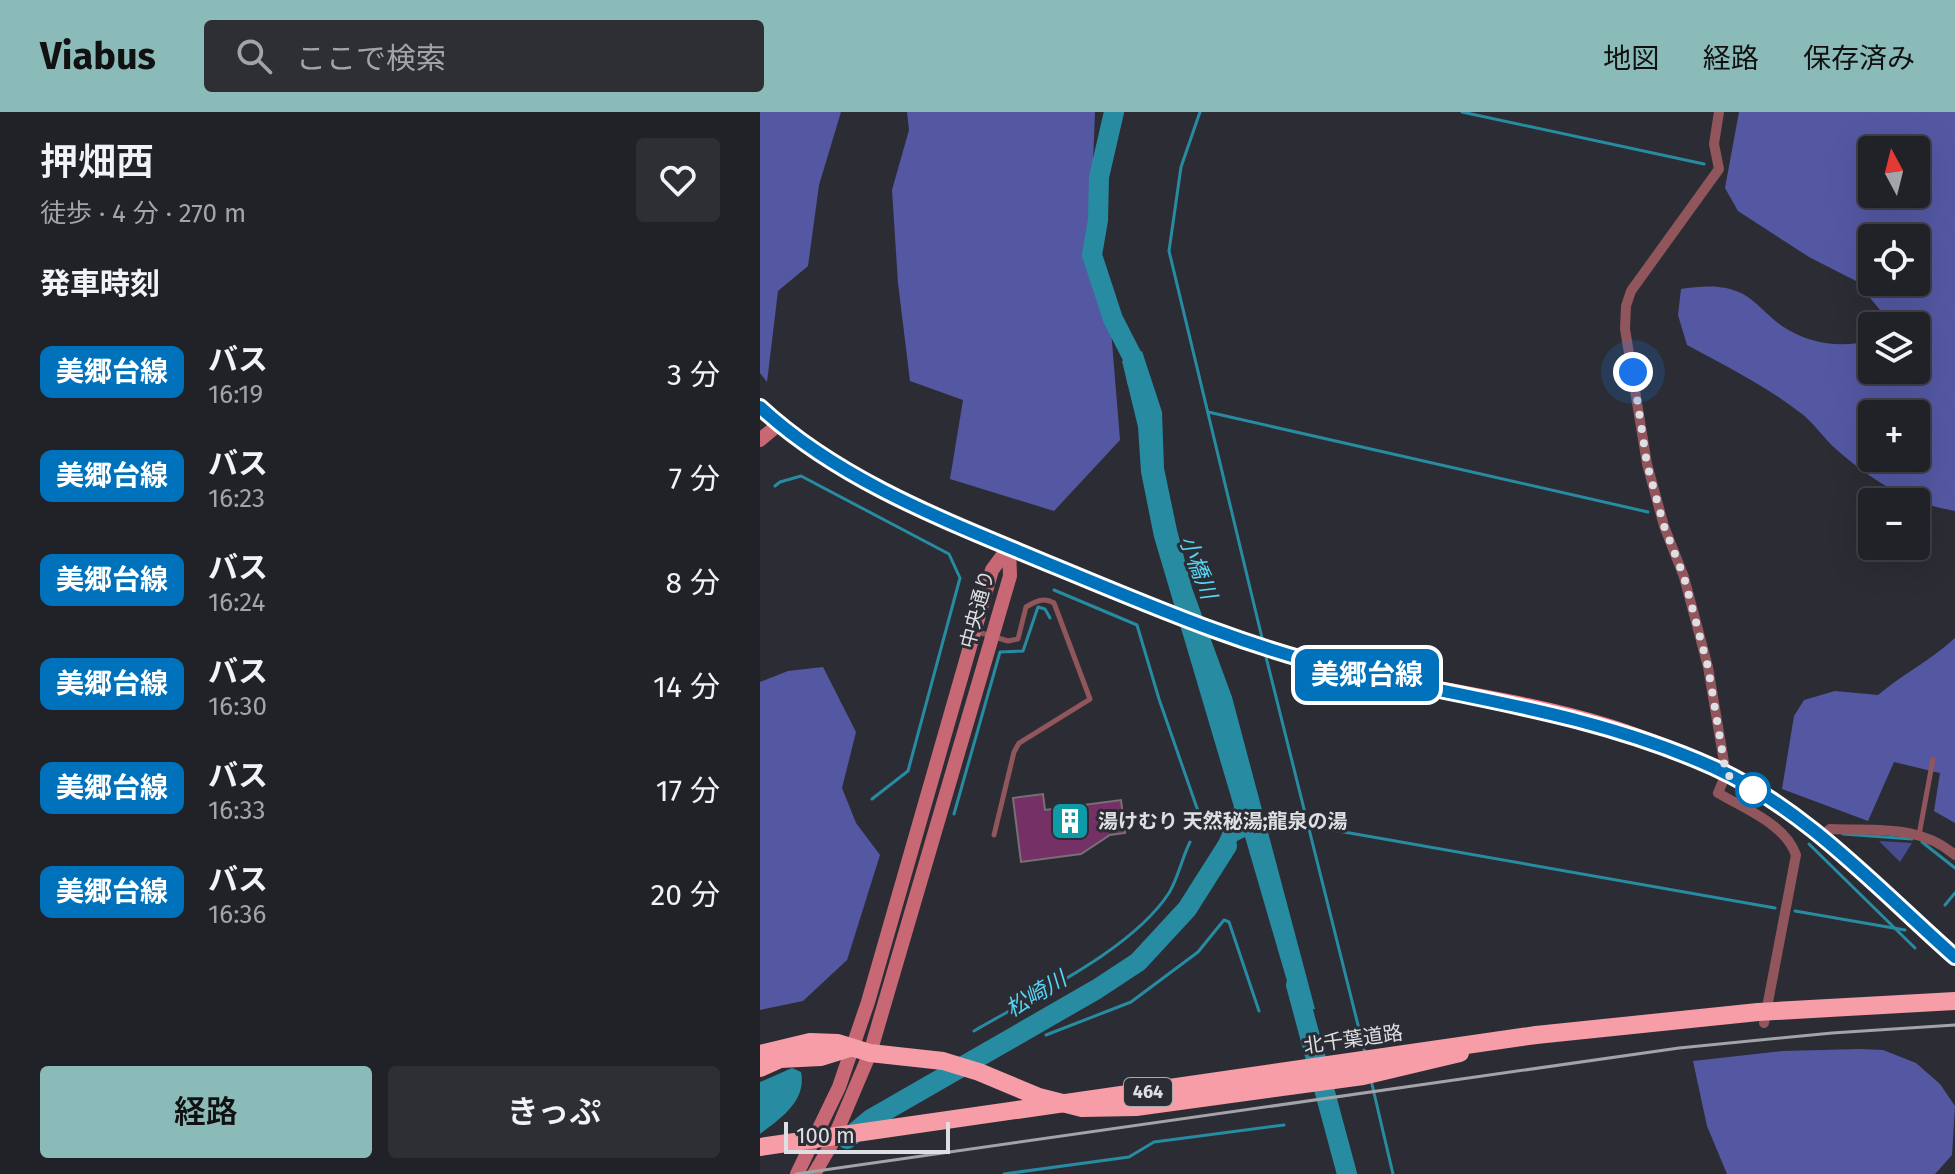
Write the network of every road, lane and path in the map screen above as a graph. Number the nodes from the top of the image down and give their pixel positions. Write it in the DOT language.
graph roads {
  1 [pos="1719,112"];
  2 [pos="760,407"];
  3 [pos="779,424"];
  4 [pos="760,440"];
  5 [pos="1009,547"];
  6 [pos="973,631"];
  7 [pos="991,636"];
  8 [pos="1933,759"];
  9 [pos="1726,774"];
  10 [pos="994,835"];
  11 [pos="1919,835"];
  12 [pos="1821,837"];
  13 [pos="1955,855"];
  14 [pos="1955,957"];
  15 [pos="1955,1001"];
  16 [pos="1764,1023"];
  17 [pos="1536,1035"];
  18 [pos="861,1050"];
  19 [pos="760,1054"];
  20 [pos="760,1068"];
  21 [pos="846,1090"];
  22 [pos="760,1147"];
  23 [pos="797,1174"];
  24 [pos="814,1174"];
  1 -- 9 [label="street"];
  2 -- 3 [label="main road"];
  3 -- 4 [label="street"];
  3 -- 5 [label="main road"];
  5 -- 6 [label="street, 中央通り"];
  5 -- 7 [label="street, 中央通り"];
  5 -- 9 [label="main road"];
  6 -- 7 [label="lane"];
  6 -- 18 [label="street, 中央通り"];
  7 -- 10 [label="lane"];
  7 -- 18 [label="street, 中央通り"];
  8 -- 11 [label="lane"];
  9 -- 12 [label="main road"];
  9 -- 16 [label="street"];
  11 -- 12 [label="street"];
  11 -- 13 [label="street"];
  12 -- 14 [label="main road"];
  15 -- 17 [label="highway, 北千葉道路 / 464, bridge"];
  17 -- 18 [label="highway, bridge"];
  17 -- 22 [label="highway, 北千葉道路 / 464, bridge"];
  18 -- 19 [label="highway"];
  18 -- 20 [label="highway"];
  18 -- 21 [label="street, 中央通り"];
  21 -- 23 [label="street, 中央通り"];
  21 -- 24 [label="street, 中央通り"];
}
